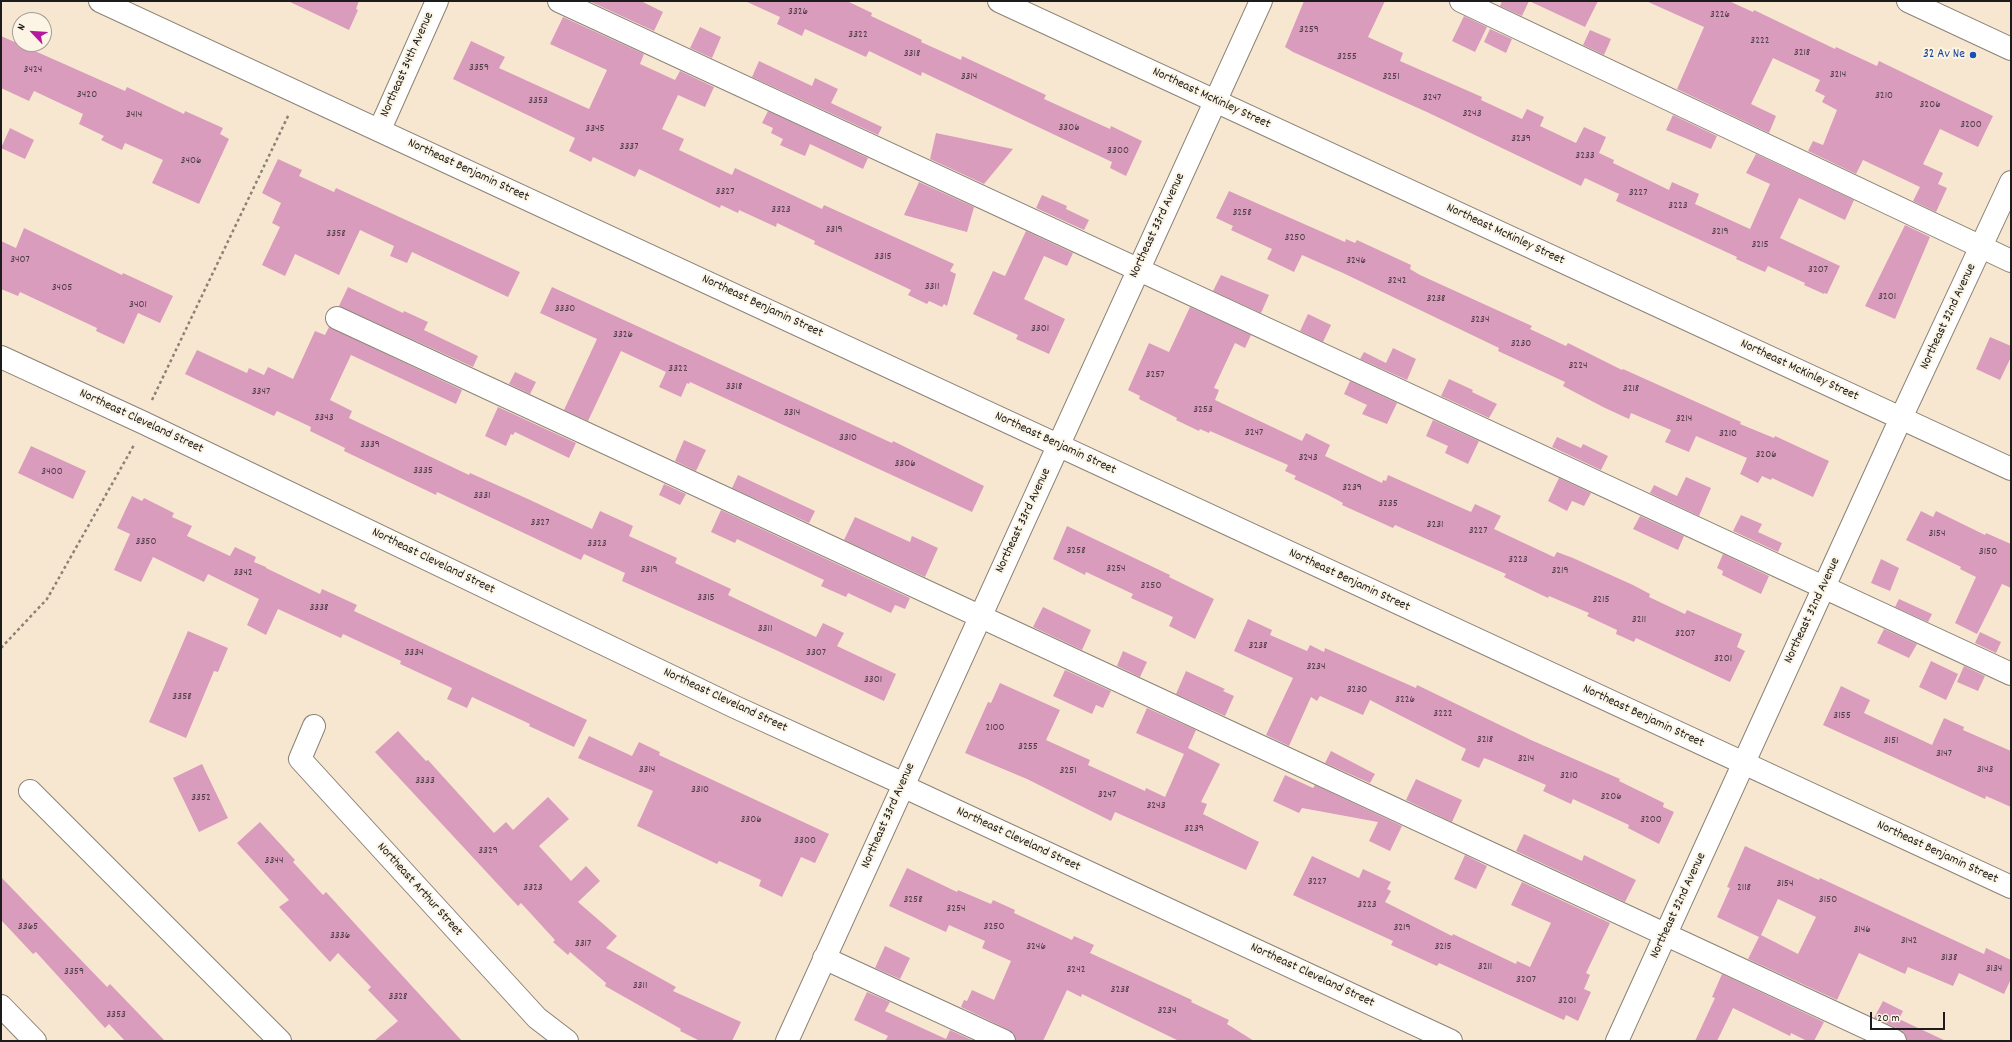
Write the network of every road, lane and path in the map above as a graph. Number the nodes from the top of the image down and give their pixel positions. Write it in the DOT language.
graph roads {
  1 [pos="100,1"];
  2 [pos="437,1"];
  3 [pos="559,1"];
  4 [pos="999,1"];
  5 [pos="1261,1"];
  6 [pos="1461,1"];
  7 [pos="1908,1"];
  8 [pos="2011,49"];
  9 [pos="294,90"];
  10 [pos="1215,101"];
  11 [pos="380,129"];
  12 [pos="2011,182"];
  13 [pos="1981,247"];
  14 [pos="2011,261"];
  15 [pos="1138,271"];
  16 [pos="337,318"];
  17 [pos="1,357"];
  18 [pos="1901,418"];
  19 [pos="144,423"];
  20 [pos="1058,446"];
  21 [pos="2011,469"];
  22 [pos="1824,587"];
  23 [pos="980,616"];
  24 [pos="1,648"];
  25 [pos="2011,674"];
  26 [pos="314,726"];
  27 [pos="1744,763"];
  28 [pos="904,784"];
  29 [pos="30,791"];
  30 [pos="2011,887"];
  31 [pos="1666,934"];
  32 [pos="824,958"];
  33 [pos="1,1006"];
  34 [pos="34,1041"];
  35 [pos="280,1041"];
  36 [pos="568,1041"];
  37 [pos="787,1041"];
  38 [pos="1004,1041"];
  39 [pos="1451,1041"];
  40 [pos="1617,1041"];
  41 [pos="1895,1041"];
  1 -- 9 [label="street, Northeast Benjamin Street"];
  2 -- 11 [label="street, Northeast 34th Avenue"];
  3 -- 15 [label="street"];
  4 -- 10 [label="street, Northeast McKinley Street"];
  5 -- 10 [label="street, Northeast 33rd Avenue"];
  6 -- 13 [label="street"];
  7 -- 8 [label="street"];
  9 -- 11 [label="street, Northeast Benjamin Street"];
  9 -- 19 [label="path"];
  10 -- 15 [label="street, Northeast 33rd Avenue"];
  10 -- 18 [label="street, Northeast McKinley Street"];
  11 -- 20 [label="street, Northeast Benjamin Street"];
  12 -- 13 [label="street, Northeast 32nd Avenue"];
  13 -- 14 [label="street"];
  13 -- 18 [label="street, Northeast 32nd Avenue"];
  15 -- 20 [label="street, Northeast 33rd Avenue"];
  15 -- 22 [label="street"];
  16 -- 23 [label="street"];
  17 -- 19 [label="street, Northeast Cleveland Street"];
  18 -- 21 [label="street, Northeast McKinley Street"];
  18 -- 22 [label="street, Northeast 32nd Avenue"];
  19 -- 24 [label="path"];
  19 -- 28 [label="street, Northeast Cleveland Street"];
  20 -- 23 [label="street, Northeast 33rd Avenue"];
  20 -- 27 [label="street, Northeast Benjamin Street"];
  22 -- 25 [label="street"];
  22 -- 27 [label="street, Northeast 32nd Avenue"];
  23 -- 28 [label="street, Northeast 33rd Avenue"];
  23 -- 31 [label="street"];
  26 -- 36 [label="street, Northeast Arthur Street"];
  27 -- 30 [label="street, Northeast Benjamin Street"];
  27 -- 31 [label="street, Northeast 32nd Avenue"];
  28 -- 32 [label="street, Northeast 33rd Avenue"];
  28 -- 39 [label="street, Northeast Cleveland Street"];
  29 -- 35 [label="street"];
  31 -- 40 [label="street, Northeast 32nd Avenue"];
  31 -- 41 [label="street"];
  32 -- 37 [label="street, Northeast 33rd Avenue"];
  32 -- 38 [label="street"];
  33 -- 34 [label="street"];
}
